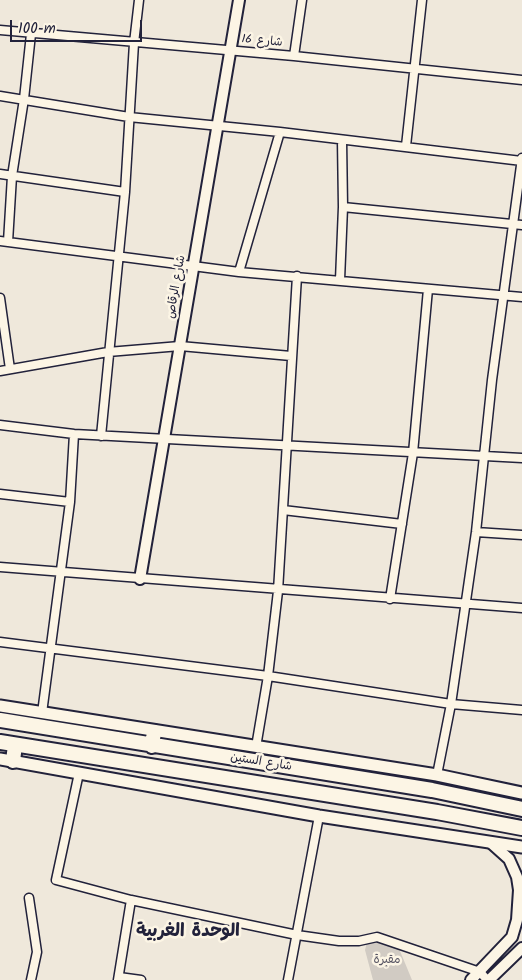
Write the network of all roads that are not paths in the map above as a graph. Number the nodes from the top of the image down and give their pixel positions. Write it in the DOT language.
graph roads {
  1 [pos="139,0"];
  2 [pos="239,0"];
  3 [pos="302,0"];
  4 [pos="422,0"];
  5 [pos="0,30"];
  6 [pos="31,34"];
  7 [pos="134,43"];
  8 [pos="230,51"];
  9 [pos="294,56"];
  10 [pos="414,69"];
  11 [pos="522,80"];
  12 [pos="0,96"];
  13 [pos="24,99"];
  14 [pos="129,117"];
  15 [pos="219,125"];
  16 [pos="280,132"];
  17 [pos="342,140"];
  18 [pos="406,146"];
  19 [pos="522,159"];
  20 [pos="0,174"];
  21 [pos="12,176"];
  22 [pos="125,192"];
  23 [pos="343,207"];
  24 [pos="512,224"];
  25 [pos="522,225"];
  26 [pos="4,241"];
  27 [pos="119,256"];
  28 [pos="193,266"];
  29 [pos="239,272"];
  30 [pos="296,276"];
  31 [pos="340,280"];
  32 [pos="428,289"];
  33 [pos="503,296"];
  34 [pos="522,297"];
  35 [pos="0,298"];
  36 [pos="180,346"];
  37 [pos="108,352"];
  38 [pos="291,356"];
  39 [pos="10,369"];
  40 [pos="0,371"];
  41 [pos="0,425"];
  42 [pos="74,434"];
  43 [pos="101,436"];
  44 [pos="164,439"];
  45 [pos="286,445"];
  46 [pos="413,453"];
  47 [pos="483,455"];
  48 [pos="522,458"];
  49 [pos="0,494"];
  50 [pos="70,502"];
  51 [pos="283,510"];
  52 [pos="402,524"];
  53 [pos="476,532"];
  54 [pos="522,535"];
  55 [pos="0,567"];
  56 [pos="59,572"];
  57 [pos="140,579"];
  58 [pos="278,591"];
  59 [pos="390,599"];
  60 [pos="465,604"];
  61 [pos="522,608"];
  62 [pos="0,642"];
  63 [pos="52,650"];
  64 [pos="268,676"];
  65 [pos="451,704"];
  66 [pos="0,706"];
  67 [pos="522,710"];
  68 [pos="42,713"];
  69 [pos="0,720"];
  70 [pos="154,732"];
  71 [pos="0,742"];
  72 [pos="15,745"];
  73 [pos="152,746"];
  74 [pos="256,747"];
  75 [pos="6,760"];
  76 [pos="79,773"];
  77 [pos="437,775"];
  78 [pos="522,793"];
  79 [pos="522,809"];
  80 [pos="319,816"];
  81 [pos="522,828"];
  82 [pos="490,842"];
  83 [pos="522,847"];
  84 [pos="29,898"];
  85 [pos="131,900"];
  86 [pos="298,935"];
  87 [pos="522,948"];
  88 [pos="485,977"];
  89 [pos="119,978"];
  90 [pos="31,980"];
  91 [pos="141,980"];
  92 [pos="288,980"];
  93 [pos="471,980"];
  1 -- 7 [label="street"];
  2 -- 8 [label="street, شارع الرقاص"];
  3 -- 9 [label="street"];
  4 -- 10 [label="street"];
  5 -- 6 [label="street, شارع 16"];
  6 -- 7 [label="street, شارع 16"];
  6 -- 13 [label="street"];
  7 -- 8 [label="street, شارع 16"];
  7 -- 14 [label="street"];
  8 -- 9 [label="street, شارع 16"];
  8 -- 15 [label="street, شارع الرقاص"];
  9 -- 10 [label="street, شارع 16"];
  10 -- 11 [label="street, شارع 16"];
  10 -- 18 [label="street"];
  12 -- 13 [label="street"];
  13 -- 14 [label="street"];
  13 -- 21 [label="street"];
  14 -- 15 [label="street"];
  14 -- 22 [label="street"];
  15 -- 16 [label="street"];
  15 -- 28 [label="street, شارع الرقاص"];
  16 -- 17 [label="street"];
  16 -- 29 [label="street"];
  17 -- 18 [label="street"];
  17 -- 23 [label="street"];
  18 -- 19 [label="street"];
  19 -- 24 [label="street"];
  20 -- 21 [label="street"];
  21 -- 22 [label="street"];
  21 -- 26 [label="street"];
  22 -- 27 [label="street"];
  23 -- 24 [label="street"];
  23 -- 31 [label="street"];
  24 -- 25 [label="street"];
  24 -- 33 [label="street"];
  26 -- 27 [label="street"];
  27 -- 28 [label="street"];
  27 -- 37 [label="street"];
  28 -- 29 [label="street"];
  28 -- 36 [label="street, شارع الرقاص"];
  29 -- 30 [label="street"];
  30 -- 31 [label="street"];
  30 -- 38 [label="street"];
  31 -- 32 [label="street"];
  32 -- 33 [label="street"];
  32 -- 46 [label="street"];
  33 -- 34 [label="street"];
  33 -- 47 [label="street"];
  35 -- 39 [label="street"];
  36 -- 37 [label="street"];
  36 -- 38 [label="street"];
  36 -- 44 [label="street, شارع الرقاص"];
  37 -- 39 [label="street"];
  37 -- 43 [label="street"];
  38 -- 45 [label="street"];
  39 -- 40 [label="street"];
  41 -- 42 [label="street"];
  42 -- 43 [label="street"];
  42 -- 50 [label="street"];
  43 -- 44 [label="street"];
  44 -- 45 [label="street"];
  44 -- 57 [label="street, شارع الرقاص"];
  45 -- 46 [label="street"];
  45 -- 51 [label="street"];
  46 -- 47 [label="street"];
  46 -- 52 [label="street"];
  47 -- 48 [label="street"];
  47 -- 53 [label="street"];
  49 -- 50 [label="street"];
  50 -- 56 [label="street"];
  51 -- 52 [label="street"];
  51 -- 58 [label="street"];
  52 -- 59 [label="street"];
  53 -- 54 [label="street"];
  53 -- 60 [label="street"];
  55 -- 56 [label="street"];
  56 -- 57 [label="street"];
  56 -- 63 [label="street"];
  57 -- 58 [label="street"];
  58 -- 59 [label="street"];
  58 -- 64 [label="street"];
  59 -- 60 [label="street"];
  60 -- 61 [label="street"];
  60 -- 65 [label="street"];
  62 -- 63 [label="street"];
  63 -- 64 [label="street"];
  63 -- 68 [label="street"];
  64 -- 65 [label="street"];
  64 -- 74 [label="street"];
  65 -- 67 [label="street"];
  65 -- 77 [label="street"];
  66 -- 68 [label="main road, شارع الستين"];
  68 -- 70 [label="main road, شارع الستين"];
  69 -- 73 [label="highway, شارع الستين"];
  70 -- 73 [label="highway"];
  70 -- 74 [label="main road, شارع الستين"];
  71 -- 72 [label="highway, شارع الستين"];
  72 -- 75 [label="highway"];
  72 -- 81 [label="highway, شارع الستين"];
  73 -- 79 [label="highway, شارع الستين"];
  74 -- 77 [label="main road, شارع الستين"];
  75 -- 76 [label="main road"];
  76 -- 80 [label="main road"];
  76 -- 85 [label="street"];
  77 -- 78 [label="main road, شارع الستين"];
  80 -- 82 [label="main road"];
  80 -- 86 [label="street"];
  82 -- 83 [label="main road"];
  82 -- 88 [label="street"];
  84 -- 90 [label="street"];
  85 -- 86 [label="street"];
  85 -- 89 [label="street"];
  86 -- 88 [label="street"];
  86 -- 92 [label="street"];
  87 -- 88 [label="street"];
  88 -- 93 [label="street"];
  89 -- 91 [label="street"];
}
